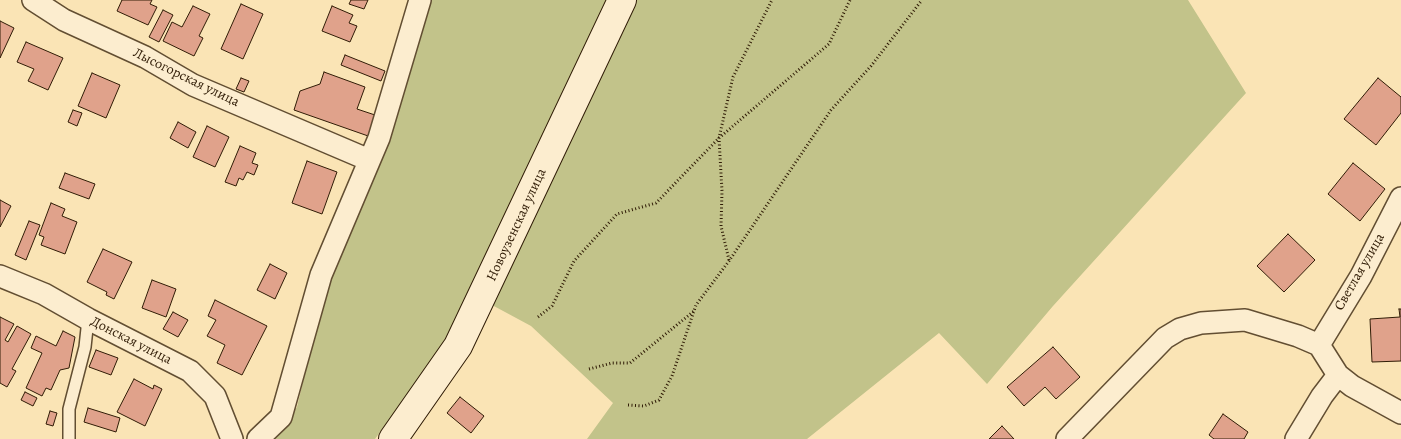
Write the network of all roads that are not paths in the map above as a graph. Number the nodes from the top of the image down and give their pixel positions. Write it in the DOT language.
graph roads {
  1 [pos="33,0"];
  2 [pos="420,0"];
  3 [pos="622,0"];
  4 [pos="369,160"];
  5 [pos="1401,198"];
  6 [pos="0,276"];
  7 [pos="88,319"];
  8 [pos="1319,345"];
  9 [pos="1338,375"];
  10 [pos="1401,412"];
  11 [pos="69,439"];
  12 [pos="232,439"];
  13 [pos="258,439"];
  14 [pos="394,439"];
  15 [pos="1067,439"];
  16 [pos="1296,439"];
  1 -- 4 [label="street, Лысогорская улица"];
  2 -- 4 [label="street"];
  3 -- 14 [label="main road, Новоузенская улица"];
  4 -- 13 [label="street"];
  5 -- 8 [label="street, Светлая улица"];
  6 -- 7 [label="street, Донская улица"];
  7 -- 11 [label="lane"];
  7 -- 12 [label="street, Донская улица"];
  8 -- 9 [label="street"];
  8 -- 15 [label="street"];
  9 -- 10 [label="street"];
  9 -- 16 [label="street"];
}
